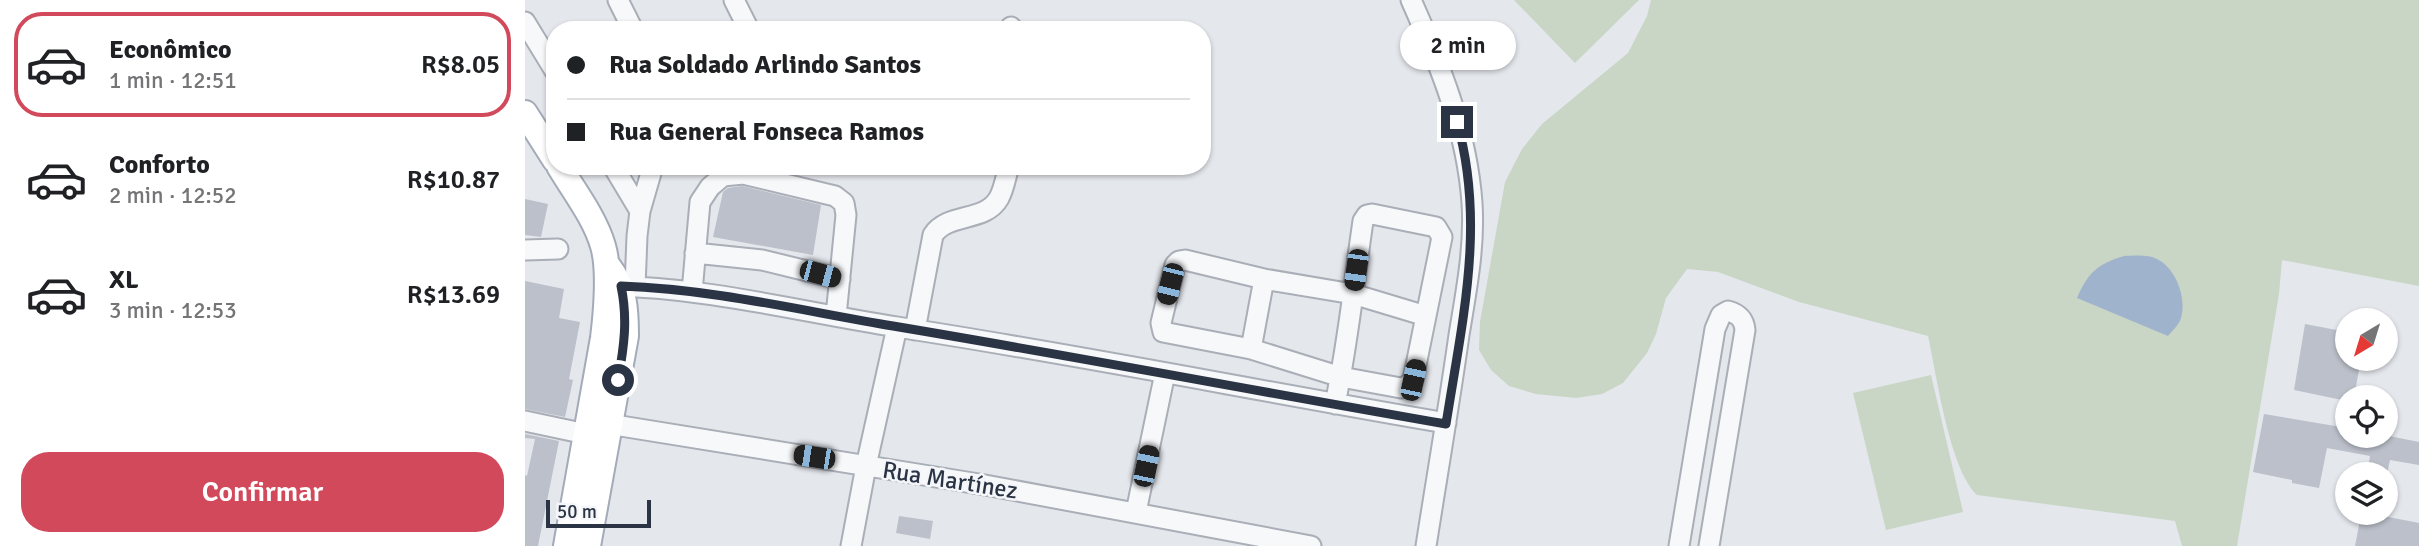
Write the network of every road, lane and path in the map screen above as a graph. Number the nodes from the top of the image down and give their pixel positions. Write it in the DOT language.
graph roads {
  1 [pos="618,0"];
  2 [pos="734,0"];
  3 [pos="1411,0"];
  4 [pos="628,21"];
  5 [pos="744,21"];
  6 [pos="525,22"];
  7 [pos="546,56"];
  8 [pos="525,113"];
  9 [pos="546,146"];
  10 [pos="564,175"];
  11 [pos="618,175"];
  12 [pos="650,175"];
  13 [pos="733,175"];
  14 [pos="747,175"];
  15 [pos="1006,175"];
  16 [pos="640,212"];
  17 [pos="558,249"];
  18 [pos="525,250"];
  19 [pos="695,253"];
  20 [pos="614,274"];
  21 [pos="840,279"];
  22 [pos="1264,279"];
  23 [pos="692,292"];
  24 [pos="1353,294"];
  25 [pos="836,316"];
  26 [pos="1426,316"];
  27 [pos="906,328"];
  28 [pos="1251,349"];
  29 [pos="1165,373"];
  30 [pos="1341,377"];
  31 [pos="1335,404"];
  32 [pos="525,421"];
  33 [pos="1446,424"];
  34 [pos="595,426"];
  35 [pos="1693,460"];
  36 [pos="866,466"];
  37 [pos="1722,467"];
  38 [pos="1136,512"];
  39 [pos="566,546"];
  40 [pos="588,546"];
  41 [pos="851,546"];
  42 [pos="1311,546"];
  43 [pos="1426,546"];
  44 [pos="1679,546"];
  45 [pos="1709,546"];
  1 -- 4 [label="street"];
  2 -- 5 [label="street"];
  3 -- 33 [label="street"];
  6 -- 7 [label="street"];
  8 -- 9 [label="main road"];
  10 -- 20 [label="main road"];
  11 -- 16 [label="street"];
  12 -- 16 [label="street"];
  13 -- 19 [label="street"];
  14 -- 21 [label="street"];
  15 -- 27 [label="street"];
  16 -- 20 [label="street"];
  17 -- 18 [label="street"];
  19 -- 21 [label="street"];
  19 -- 23 [label="street"];
  20 -- 23 [label="street"];
  20 -- 34 [label="main road"];
  21 -- 25 [label="street"];
  22 -- 24 [label="street"];
  22 -- 28 [label="street"];
  22 -- 28 [label="street"];
  23 -- 25 [label="street"];
  24 -- 26 [label="street"];
  24 -- 26 [label="street"];
  24 -- 30 [label="street"];
  25 -- 27 [label="street"];
  26 -- 30 [label="street"];
  27 -- 29 [label="street"];
  27 -- 36 [label="street"];
  28 -- 30 [label="street"];
  29 -- 31 [label="street"];
  29 -- 38 [label="street"];
  30 -- 31 [label="street"];
  31 -- 33 [label="street"];
  32 -- 34 [label="street, Rua Martínez"];
  33 -- 43 [label="street"];
  34 -- 36 [label="street, Rua Martínez"];
  34 -- 39 [label="main road"];
  34 -- 40 [label="main road"];
  35 -- 37 [label="street"];
  35 -- 37 [label="street"];
  35 -- 44 [label="street"];
  36 -- 38 [label="street, Rua Martínez"];
  36 -- 41 [label="street"];
  37 -- 45 [label="street"];
  38 -- 42 [label="street, Rua Martínez"];
}
